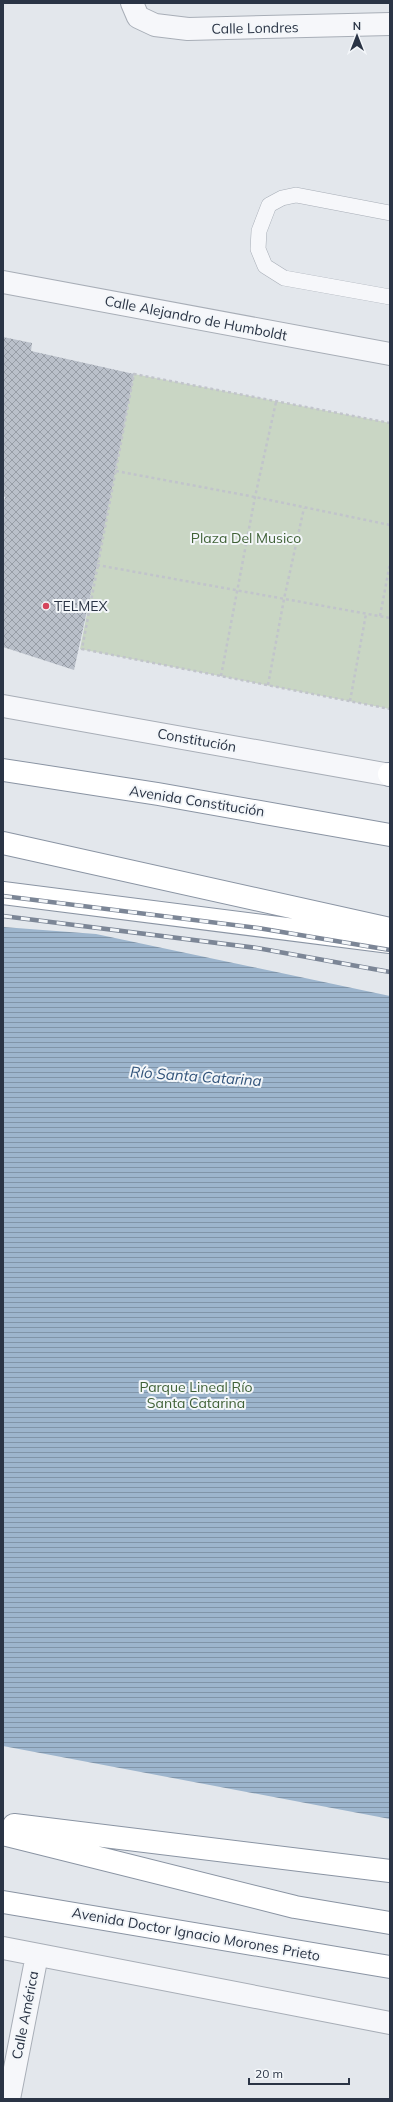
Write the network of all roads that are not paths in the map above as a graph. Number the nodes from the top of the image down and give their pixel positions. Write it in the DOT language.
graph roads {
  1 [pos="132,3"];
  2 [pos="390,24"];
  3 [pos="390,213"];
  4 [pos="3,282"];
  5 [pos="390,296"];
  6 [pos="390,354"];
  7 [pos="3,706"];
  8 [pos="3,770"];
  9 [pos="390,775"];
  10 [pos="390,835"];
  11 [pos="3,843"];
  12 [pos="3,893"];
  13 [pos="390,929"];
  14 [pos="390,942"];
  15 [pos="3,1824"];
  16 [pos="3,1834"];
  17 [pos="390,1871"];
  18 [pos="3,1902"];
  19 [pos="390,1923"];
  20 [pos="3,1948"];
  21 [pos="37,1955"];
  22 [pos="390,1967"];
  23 [pos="390,2023"];
  24 [pos="9,2099"];
  1 -- 2 [label="street, Calle Londres"];
  3 -- 5 [label="lane"];
  4 -- 6 [label="street, Calle Alejandro de Humboldt"];
  7 -- 9 [label="street, Constitución"];
  8 -- 10 [label="highway, Avenida Constitución"];
  11 -- 13 [label="highway"];
  12 -- 14 [label="highway"];
  15 -- 17 [label="highway"];
  16 -- 19 [label="highway"];
  18 -- 22 [label="highway, Avenida Doctor Ignacio Morones Prieto"];
  20 -- 21 [label="street"];
  21 -- 23 [label="street"];
  21 -- 24 [label="street, Calle América"];
}
